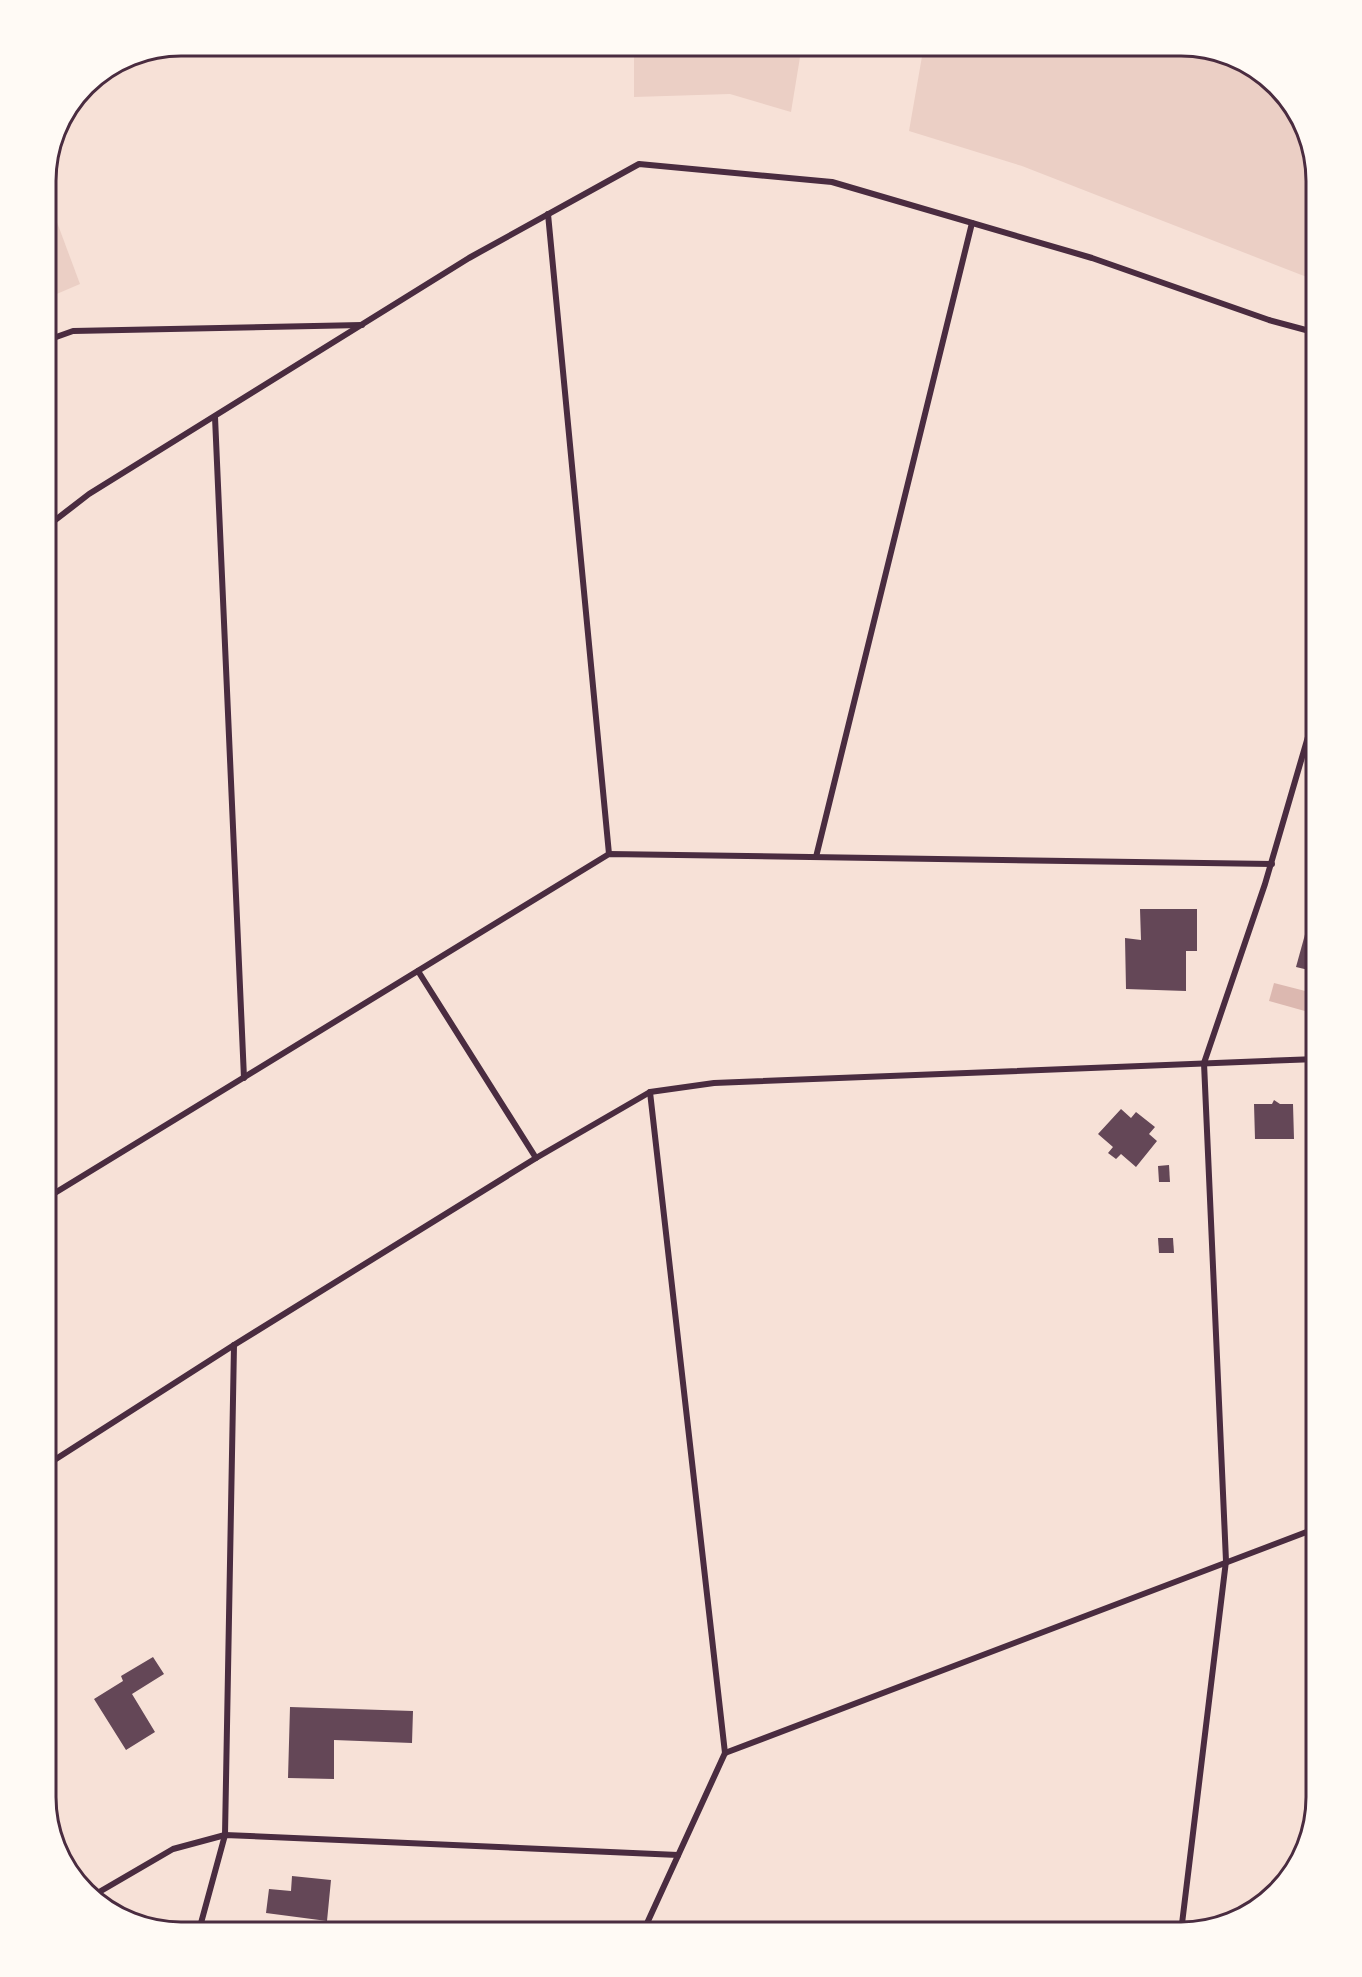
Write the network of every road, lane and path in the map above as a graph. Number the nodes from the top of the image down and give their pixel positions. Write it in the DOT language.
graph roads {
  1 [pos="548,214"];
  2 [pos="972,223"];
  3 [pos="363,325"];
  4 [pos="1306,330"];
  5 [pos="56,337"];
  6 [pos="215,417"];
  7 [pos="56,520"];
  8 [pos="1306,746"];
  9 [pos="609,854"];
  10 [pos="816,857"];
  11 [pos="1272,864"];
  12 [pos="418,971"];
  13 [pos="1306,1059"];
  14 [pos="1204,1063"];
  15 [pos="244,1078"];
  16 [pos="650,1092"];
  17 [pos="536,1158"];
  18 [pos="56,1192"];
  19 [pos="234,1345"];
  20 [pos="56,1459"];
  21 [pos="1306,1532"];
  22 [pos="1226,1561"];
  23 [pos="725,1752"];
  24 [pos="225,1835"];
  25 [pos="678,1855"];
  26 [pos="99,1892"];
  27 [pos="202,1921"];
  28 [pos="648,1921"];
  29 [pos="1181,1922"];
  1 -- 2 [label="street"];
  1 -- 3 [label="street"];
  1 -- 9 [label="street"];
  2 -- 4 [label="street"];
  2 -- 10 [label="street"];
  3 -- 5 [label="street"];
  3 -- 6 [label="street"];
  6 -- 7 [label="street"];
  6 -- 15 [label="street"];
  8 -- 11 [label="street"];
  9 -- 10 [label="street"];
  9 -- 12 [label="street"];
  10 -- 11 [label="street"];
  11 -- 14 [label="street"];
  12 -- 15 [label="street"];
  12 -- 17 [label="street"];
  13 -- 14 [label="street"];
  14 -- 16 [label="street"];
  14 -- 22 [label="street"];
  15 -- 18 [label="street"];
  16 -- 17 [label="street"];
  16 -- 23 [label="street"];
  17 -- 19 [label="street"];
  19 -- 20 [label="street"];
  19 -- 24 [label="street"];
  21 -- 22 [label="street"];
  22 -- 23 [label="street"];
  22 -- 29 [label="street"];
  23 -- 25 [label="street"];
  24 -- 25 [label="street"];
  24 -- 26 [label="street"];
  24 -- 27 [label="street"];
  25 -- 28 [label="street"];
}
